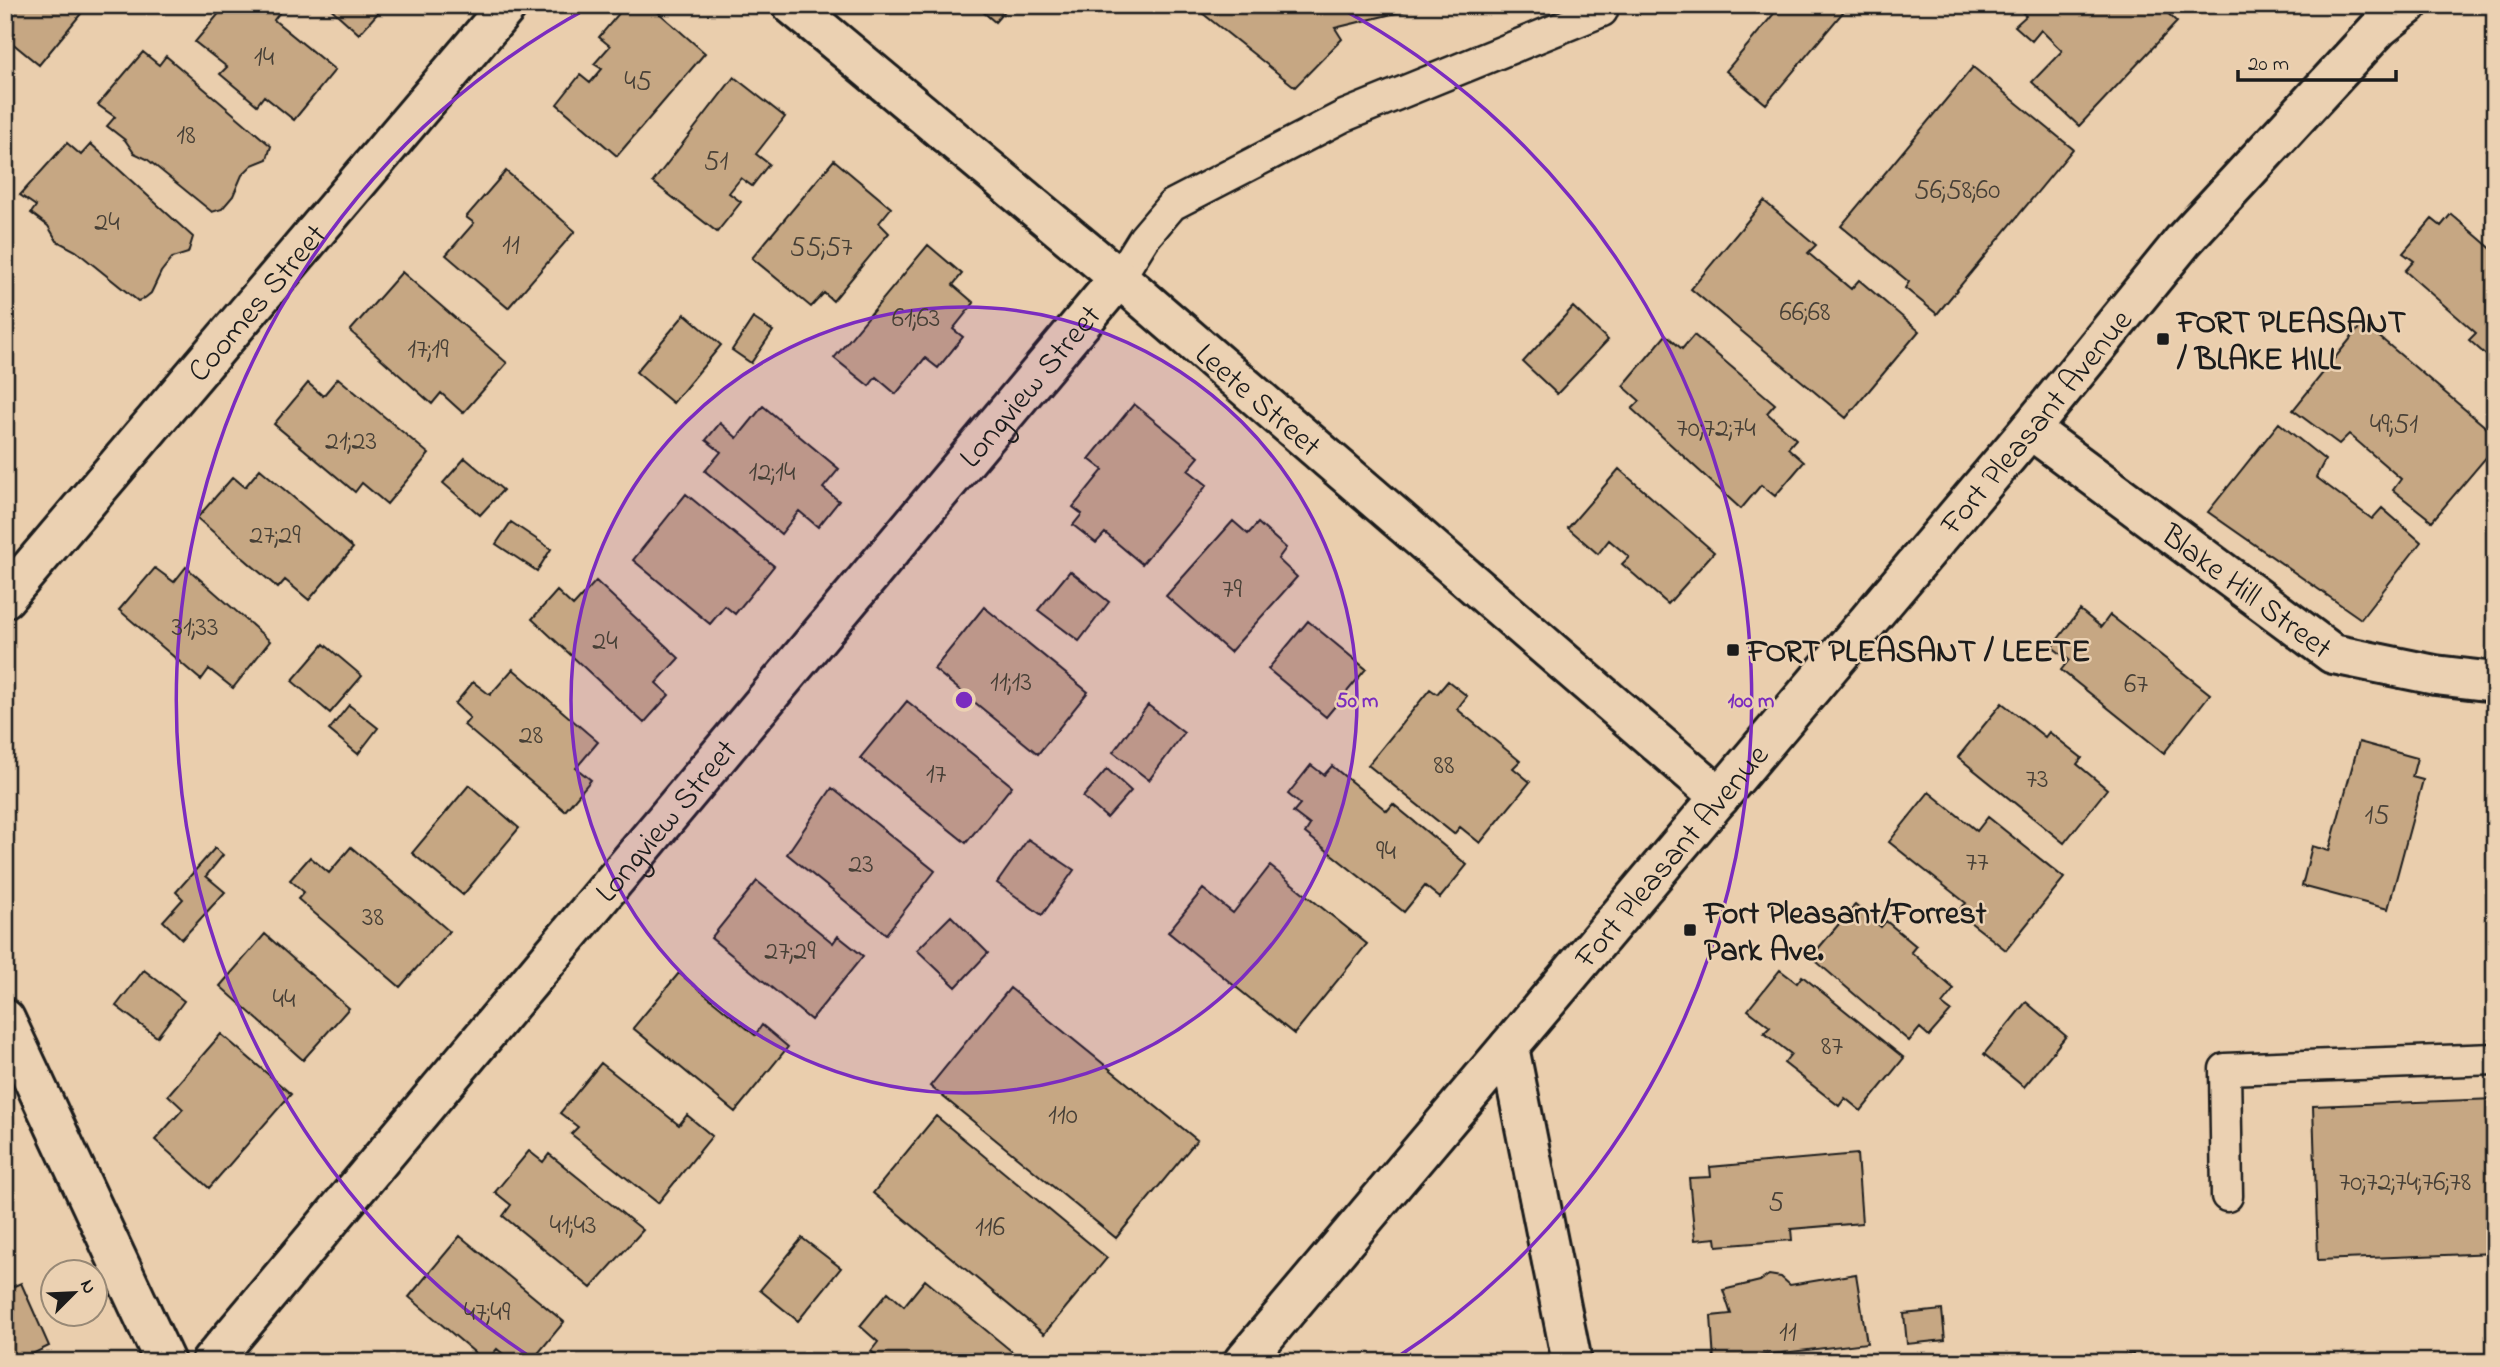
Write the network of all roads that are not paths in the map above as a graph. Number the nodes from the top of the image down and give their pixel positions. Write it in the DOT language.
graph roads {
  1 [pos="508,5"];
  2 [pos="792,5"];
  3 [pos="2408,5"];
  4 [pos="1602,11"];
  5 [pos="1119,278"];
  6 [pos="2030,429"];
  7 [pos="5,598"];
  8 [pos="2495,682"];
  9 [pos="1720,797"];
  10 [pos="5,1019"];
  11 [pos="1509,1047"];
  12 [pos="2495,1059"];
  13 [pos="2227,1196"];
  14 [pos="165,1362"];
  15 [pos="211,1362"];
  16 [pos="1243,1362"];
  17 [pos="1572,1362"];
  1 -- 7 [label="street, Coomes Street"];
  2 -- 5 [label="street, Leete Street"];
  3 -- 6 [label="street, Fort Pleasant Avenue"];
  4 -- 5 [label="lane"];
  5 -- 9 [label="street, Leete Street"];
  5 -- 15 [label="street, Longview Street"];
  6 -- 8 [label="street, Blake Hill Street"];
  6 -- 9 [label="street, Fort Pleasant Avenue"];
  9 -- 11 [label="street, Fort Pleasant Avenue"];
  10 -- 14 [label="street"];
  11 -- 16 [label="street, Fort Pleasant Avenue"];
  11 -- 17 [label="street"];
  12 -- 13 [label="lane"];
}
